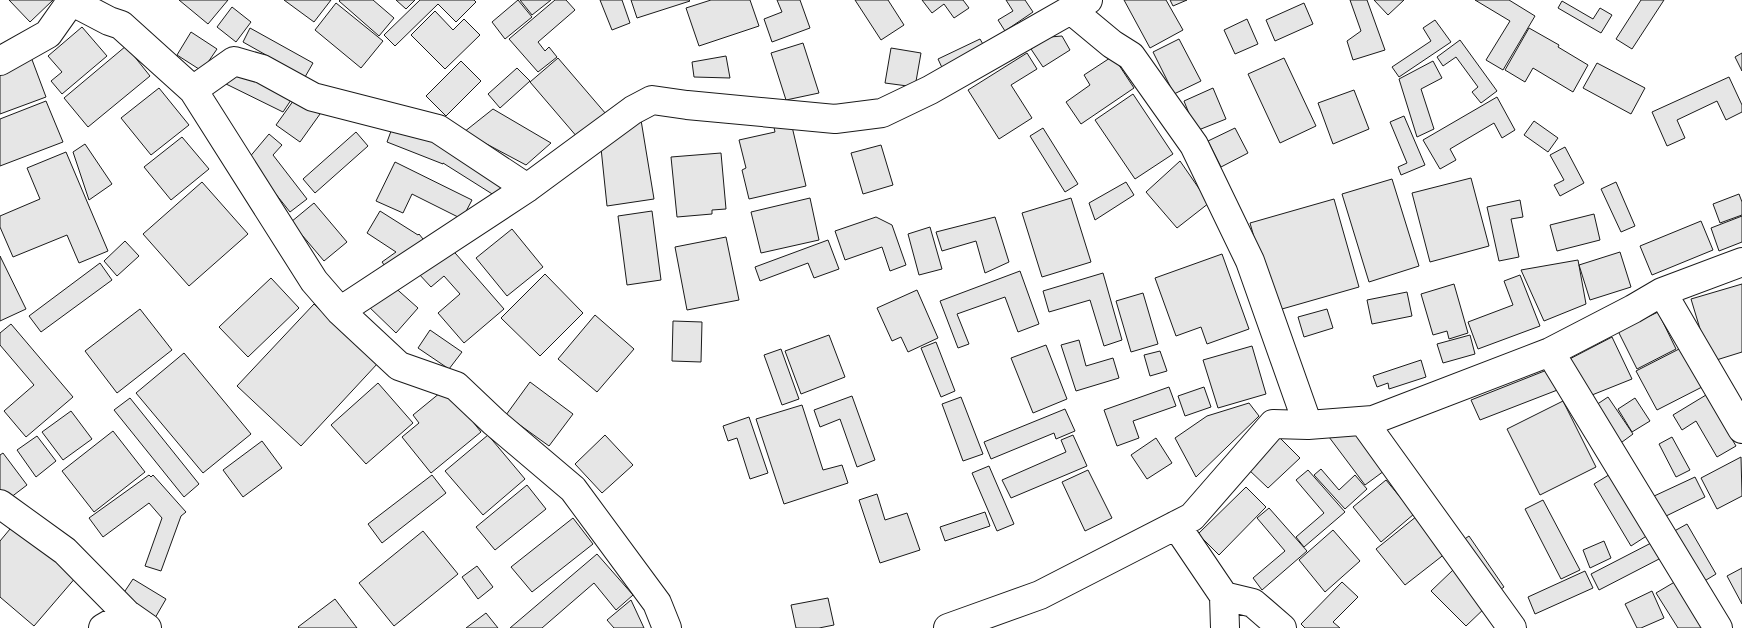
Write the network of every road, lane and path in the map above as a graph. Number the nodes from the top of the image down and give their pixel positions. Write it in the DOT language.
graph roads {
  1 [pos="71,1"];
  2 [pos="1080,5"];
  3 [pos="0,61"];
  4 [pos="193,90"];
  5 [pos="527,188"];
  6 [pos="1742,262"];
  7 [pos="1662,292"];
  8 [pos="340,311"];
  9 [pos="1550,352"];
  10 [pos="1363,421"];
  11 [pos="1308,425"];
  12 [pos="1742,429"];
  13 [pos="0,504"];
  14 [pos="1176,525"];
  15 [pos="1224,596"];
  16 [pos="137,621"];
  17 [pos="103,628"];
  18 [pos="667,628"];
  19 [pos="948,628"];
  20 [pos="1225,628"];
  21 [pos="1282,628"];
  22 [pos="1512,628"];
  23 [pos="1718,628"];
  1 -- 3 [label="street"];
  1 -- 4 [label="street"];
  2 -- 5 [label="street"];
  2 -- 11 [label="street"];
  4 -- 5 [label="street"];
  4 -- 8 [label="street"];
  5 -- 8 [label="street"];
  6 -- 7 [label="street"];
  7 -- 9 [label="street"];
  7 -- 12 [label="street"];
  8 -- 18 [label="street"];
  9 -- 10 [label="street"];
  9 -- 23 [label="street"];
  10 -- 11 [label="street"];
  10 -- 22 [label="street"];
  11 -- 14 [label="street"];
  13 -- 16 [label="street"];
  14 -- 15 [label="street"];
  14 -- 19 [label="street"];
  15 -- 20 [label="street"];
  15 -- 21 [label="street"];
  16 -- 17 [label="street"];
}
